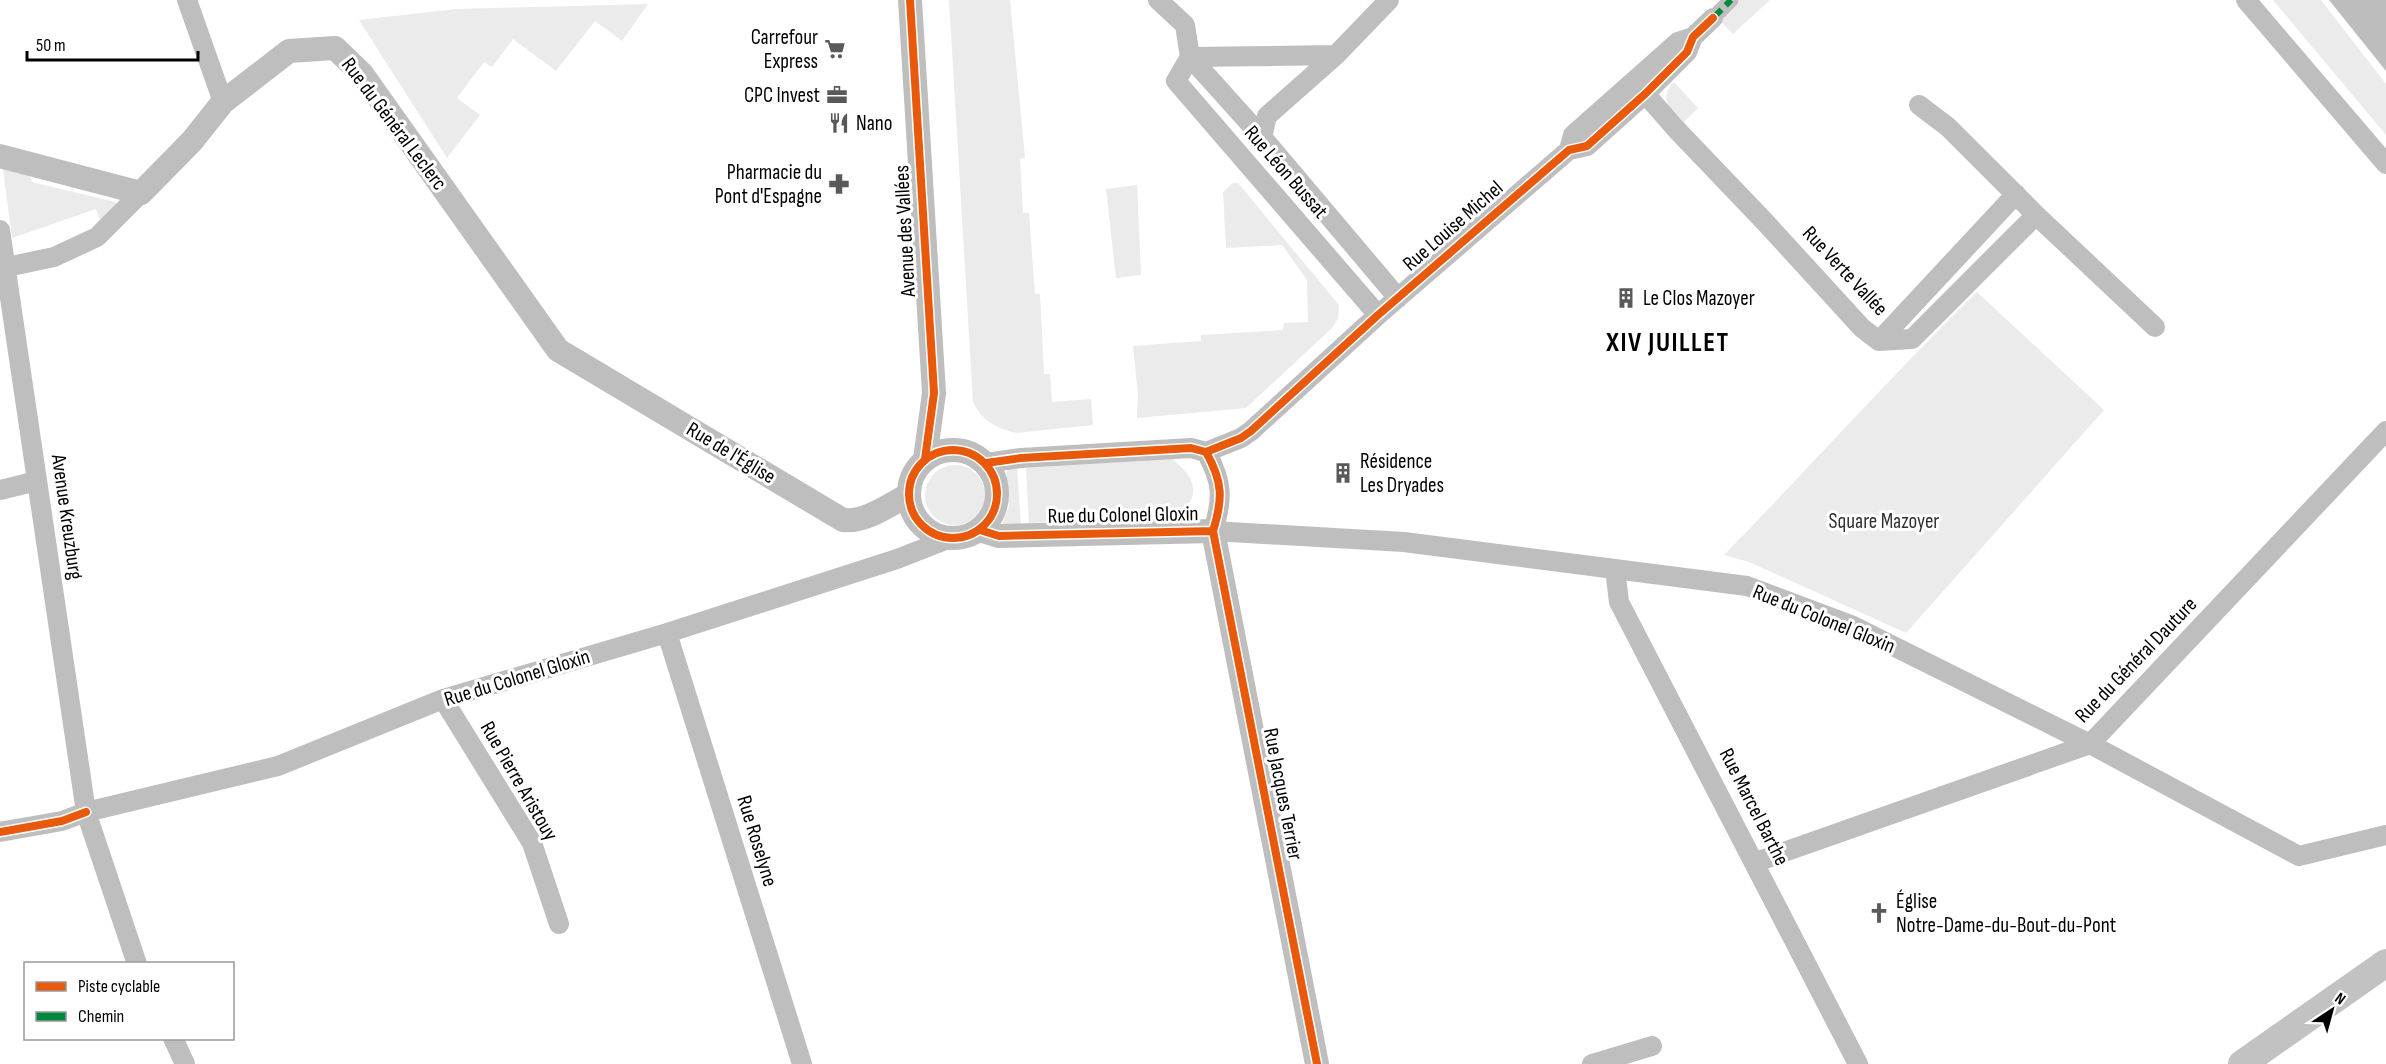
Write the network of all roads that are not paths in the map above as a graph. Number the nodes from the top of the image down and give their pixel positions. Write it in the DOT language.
graph roads {
  1 [pos="187,0"];
  2 [pos="910,0"];
  3 [pos="1158,0"];
  4 [pos="1389,0"];
  5 [pos="1731,0"];
  6 [pos="2246,0"];
  7 [pos="1713,18"];
  8 [pos="1336,55"];
  9 [pos="1190,57"];
  10 [pos="1640,88"];
  11 [pos="223,102"];
  12 [pos="1919,105"];
  13 [pos="1262,137"];
  14 [pos="0,156"];
  15 [pos="2386,164"];
  16 [pos="141,193"];
  17 [pos="2016,194"];
  18 [pos="2036,215"];
  19 [pos="0,230"];
  20 [pos="7,267"];
  21 [pos="1398,298"];
  22 [pos="1378,315"];
  23 [pos="2155,327"];
  24 [pos="1879,341"];
  25 [pos="558,350"];
  26 [pos="934,393"];
  27 [pos="2386,431"];
  28 [pos="1241,438"];
  29 [pos="956,449"];
  30 [pos="1206,452"];
  31 [pos="925,459"];
  32 [pos="986,463"];
  33 [pos="1217,471"];
  34 [pos="37,481"];
  35 [pos="0,490"];
  36 [pos="908,495"];
  37 [pos="980,530"];
  38 [pos="1214,531"];
  39 [pos="948,539"];
  40 [pos="1615,569"];
  41 [pos="667,633"];
  42 [pos="443,699"];
  43 [pos="2090,744"];
  44 [pos="86,812"];
  45 [pos="0,832"];
  46 [pos="2386,836"];
  47 [pos="1756,862"];
  48 [pos="559,924"];
  49 [pos="137,962"];
  50 [pos="2386,963"];
  51 [pos="174,1040"];
  52 [pos="1652,1046"];
  53 [pos="185,1064"];
  54 [pos="802,1064"];
  55 [pos="1317,1064"];
  56 [pos="1592,1064"];
  57 [pos="1858,1064"];
  58 [pos="2242,1064"];
  1 -- 11 [label="street"];
  2 -- 26 [label="street, Avenue des Vallées"];
  3 -- 9 [label="street"];
  4 -- 8 [label="street, Rue Léon Bussat"];
  5 -- 7 [label="street"];
  6 -- 15 [label="street"];
  7 -- 10 [label="street, Rue Louise Michel"];
  8 -- 9 [label="street"];
  8 -- 13 [label="street, Rue Léon Bussat"];
  9 -- 13 [label="street"];
  9 -- 22 [label="street, Rue Léon Bussat"];
  10 -- 21 [label="street, Rue Louise Michel"];
  10 -- 24 [label="street, Rue Verte Vallée"];
  11 -- 16 [label="street, Rue du Général Leclerc"];
  11 -- 25 [label="street, Rue du Général Leclerc"];
  12 -- 17 [label="street"];
  13 -- 21 [label="street, Rue Léon Bussat"];
  14 -- 16 [label="street"];
  16 -- 20 [label="street"];
  17 -- 18 [label="street"];
  17 -- 24 [label="street"];
  18 -- 23 [label="street"];
  18 -- 24 [label="street, Rue Verte Vallée"];
  19 -- 20 [label="street, Avenue Kreuzburg"];
  20 -- 34 [label="street, Avenue Kreuzburg"];
  21 -- 22 [label="street, Rue Louise Michel"];
  22 -- 28 [label="street, Rue Louise Michel"];
  25 -- 36 [label="street, Rue de l'Église"];
  26 -- 29 [label="street, Avenue des Vallées"];
  26 -- 31 [label="street, Avenue des Vallées"];
  27 -- 43 [label="street, Rue du Général Dauture"];
  28 -- 30 [label="street, Rue Louise Michel"];
  28 -- 33 [label="street, Rue Louise Michel"];
  29 -- 31 [label="street"];
  29 -- 32 [label="street"];
  30 -- 32 [label="street"];
  30 -- 33 [label="street, Rue du Colonel Gloxin"];
  31 -- 36 [label="street"];
  32 -- 37 [label="street"];
  33 -- 38 [label="street, Rue du Colonel Gloxin"];
  34 -- 35 [label="street"];
  34 -- 44 [label="street, Avenue Kreuzburg"];
  36 -- 39 [label="street"];
  37 -- 38 [label="street, Rue du Colonel Gloxin"];
  37 -- 39 [label="street"];
  38 -- 40 [label="street, Rue du Colonel Gloxin"];
  38 -- 55 [label="street, Rue Jacques Terrier"];
  39 -- 41 [label="street, Rue du Colonel Gloxin"];
  40 -- 43 [label="street, Rue du Colonel Gloxin"];
  40 -- 47 [label="street, Rue Marcel Barthe"];
  41 -- 42 [label="street, Rue du Colonel Gloxin"];
  41 -- 54 [label="street, Rue Roselyne"];
  42 -- 44 [label="street, Rue du Colonel Gloxin"];
  42 -- 48 [label="street, Rue Pierre Aristouy"];
  43 -- 46 [label="street, Rue du Colonel Gloxin"];
  43 -- 47 [label="street, Rue du Général Dauture"];
  44 -- 45 [label="street, Rue du Colonel Gloxin"];
  44 -- 49 [label="street, Avenue Kreuzburg"];
  47 -- 57 [label="street, Rue Marcel Barthe"];
  50 -- 58 [label="main road"];
  51 -- 53 [label="street"];
  52 -- 56 [label="street"];
}
